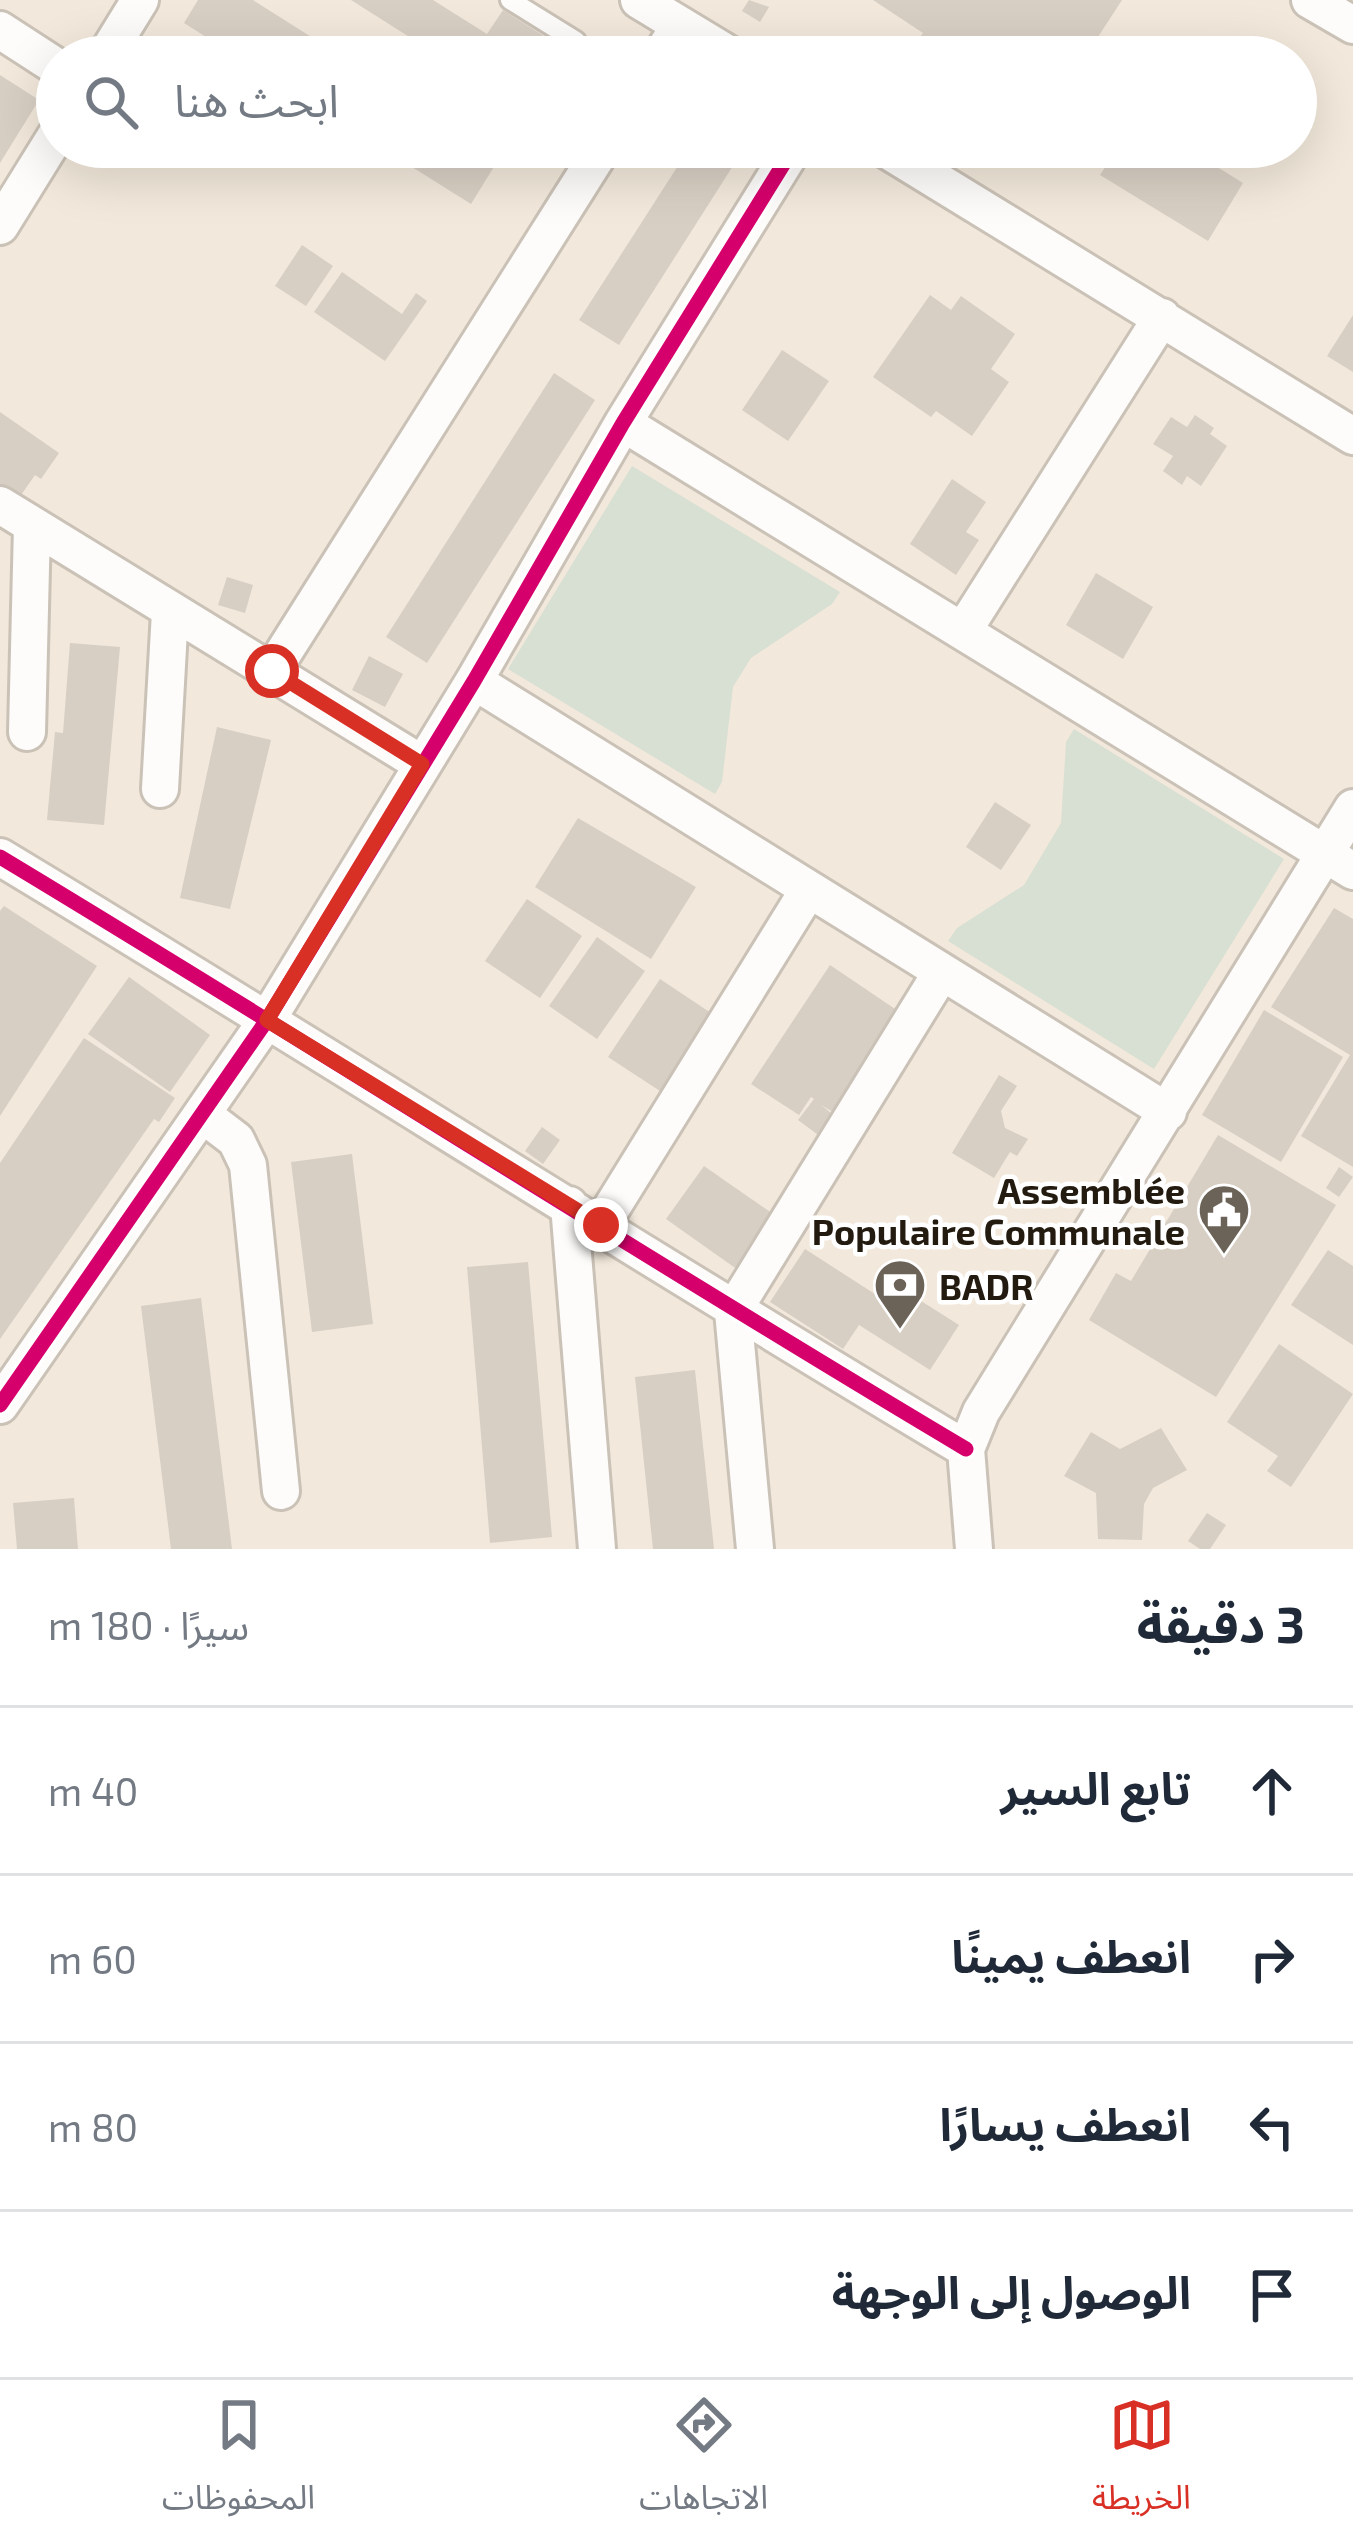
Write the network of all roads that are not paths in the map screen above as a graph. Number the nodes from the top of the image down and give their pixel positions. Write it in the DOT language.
graph roads {
  1 [pos="140,0"];
  2 [pos="509,0"];
  3 [pos="639,0"];
  4 [pos="1310,0"];
  5 [pos="680,25"];
  6 [pos="1353,25"];
  7 [pos="0,30"];
  8 [pos="118,36"];
  9 [pos="568,36"];
  10 [pos="673,36"];
  11 [pos="699,36"];
  12 [pos="36,53"];
  13 [pos="36,168"];
  14 [pos="590,168"];
  15 [pos="781,168"];
  16 [pos="917,168"];
  17 [pos="0,226"];
  18 [pos="1162,317"];
  19 [pos="623,423"];
  20 [pos="1353,436"];
  21 [pos="0,506"];
  22 [pos="32,526"];
  23 [pos="170,612"];
  24 [pos="963,631"];
  25 [pos="272,671"];
  26 [pos="474,681"];
  27 [pos="28,732"];
  28 [pos="422,764"];
  29 [pos="160,788"];
  30 [pos="1353,808"];
  31 [pos="2,862"];
  32 [pos="1339,863"];
  33 [pos="809,889"];
  34 [pos="941,973"];
  35 [pos="267,1020"];
  36 [pos="1168,1112"];
  37 [pos="202,1114"];
  38 [pos="568,1205"];
  39 [pos="601,1225"];
  40 [pos="733,1310"];
  41 [pos="0,1405"];
  42 [pos="966,1449"];
  43 [pos="281,1491"];
  44 [pos="597,1549"];
  45 [pos="755,1549"];
  46 [pos="974,1549"];
  1 -- 8 [label="street"];
  2 -- 9 [label="lane"];
  3 -- 5 [label="street"];
  4 -- 6 [label="street"];
  5 -- 10 [label="street"];
  5 -- 11 [label="street"];
  7 -- 12 [label="street"];
  13 -- 17 [label="street"];
  14 -- 25 [label="street"];
  15 -- 19 [label="street"];
  16 -- 18 [label="street"];
  18 -- 20 [label="street"];
  18 -- 24 [label="street"];
  19 -- 24 [label="street"];
  19 -- 26 [label="street"];
  21 -- 22 [label="street"];
  22 -- 23 [label="street"];
  22 -- 27 [label="street"];
  23 -- 25 [label="street"];
  23 -- 29 [label="street"];
  24 -- 32 [label="street"];
  25 -- 28 [label="street"];
  26 -- 28 [label="street"];
  26 -- 33 [label="street"];
  28 -- 35 [label="street"];
  30 -- 32 [label="street"];
  31 -- 35 [label="street"];
  32 -- 36 [label="street"];
  33 -- 34 [label="street"];
  33 -- 39 [label="street"];
  34 -- 36 [label="street"];
  34 -- 40 [label="street"];
  35 -- 37 [label="street"];
  35 -- 38 [label="street"];
  36 -- 42 [label="street"];
  37 -- 41 [label="street"];
  37 -- 43 [label="street"];
  38 -- 39 [label="street"];
  38 -- 44 [label="street"];
  39 -- 40 [label="street"];
  40 -- 42 [label="street"];
  40 -- 45 [label="street"];
  42 -- 46 [label="street"];
}
